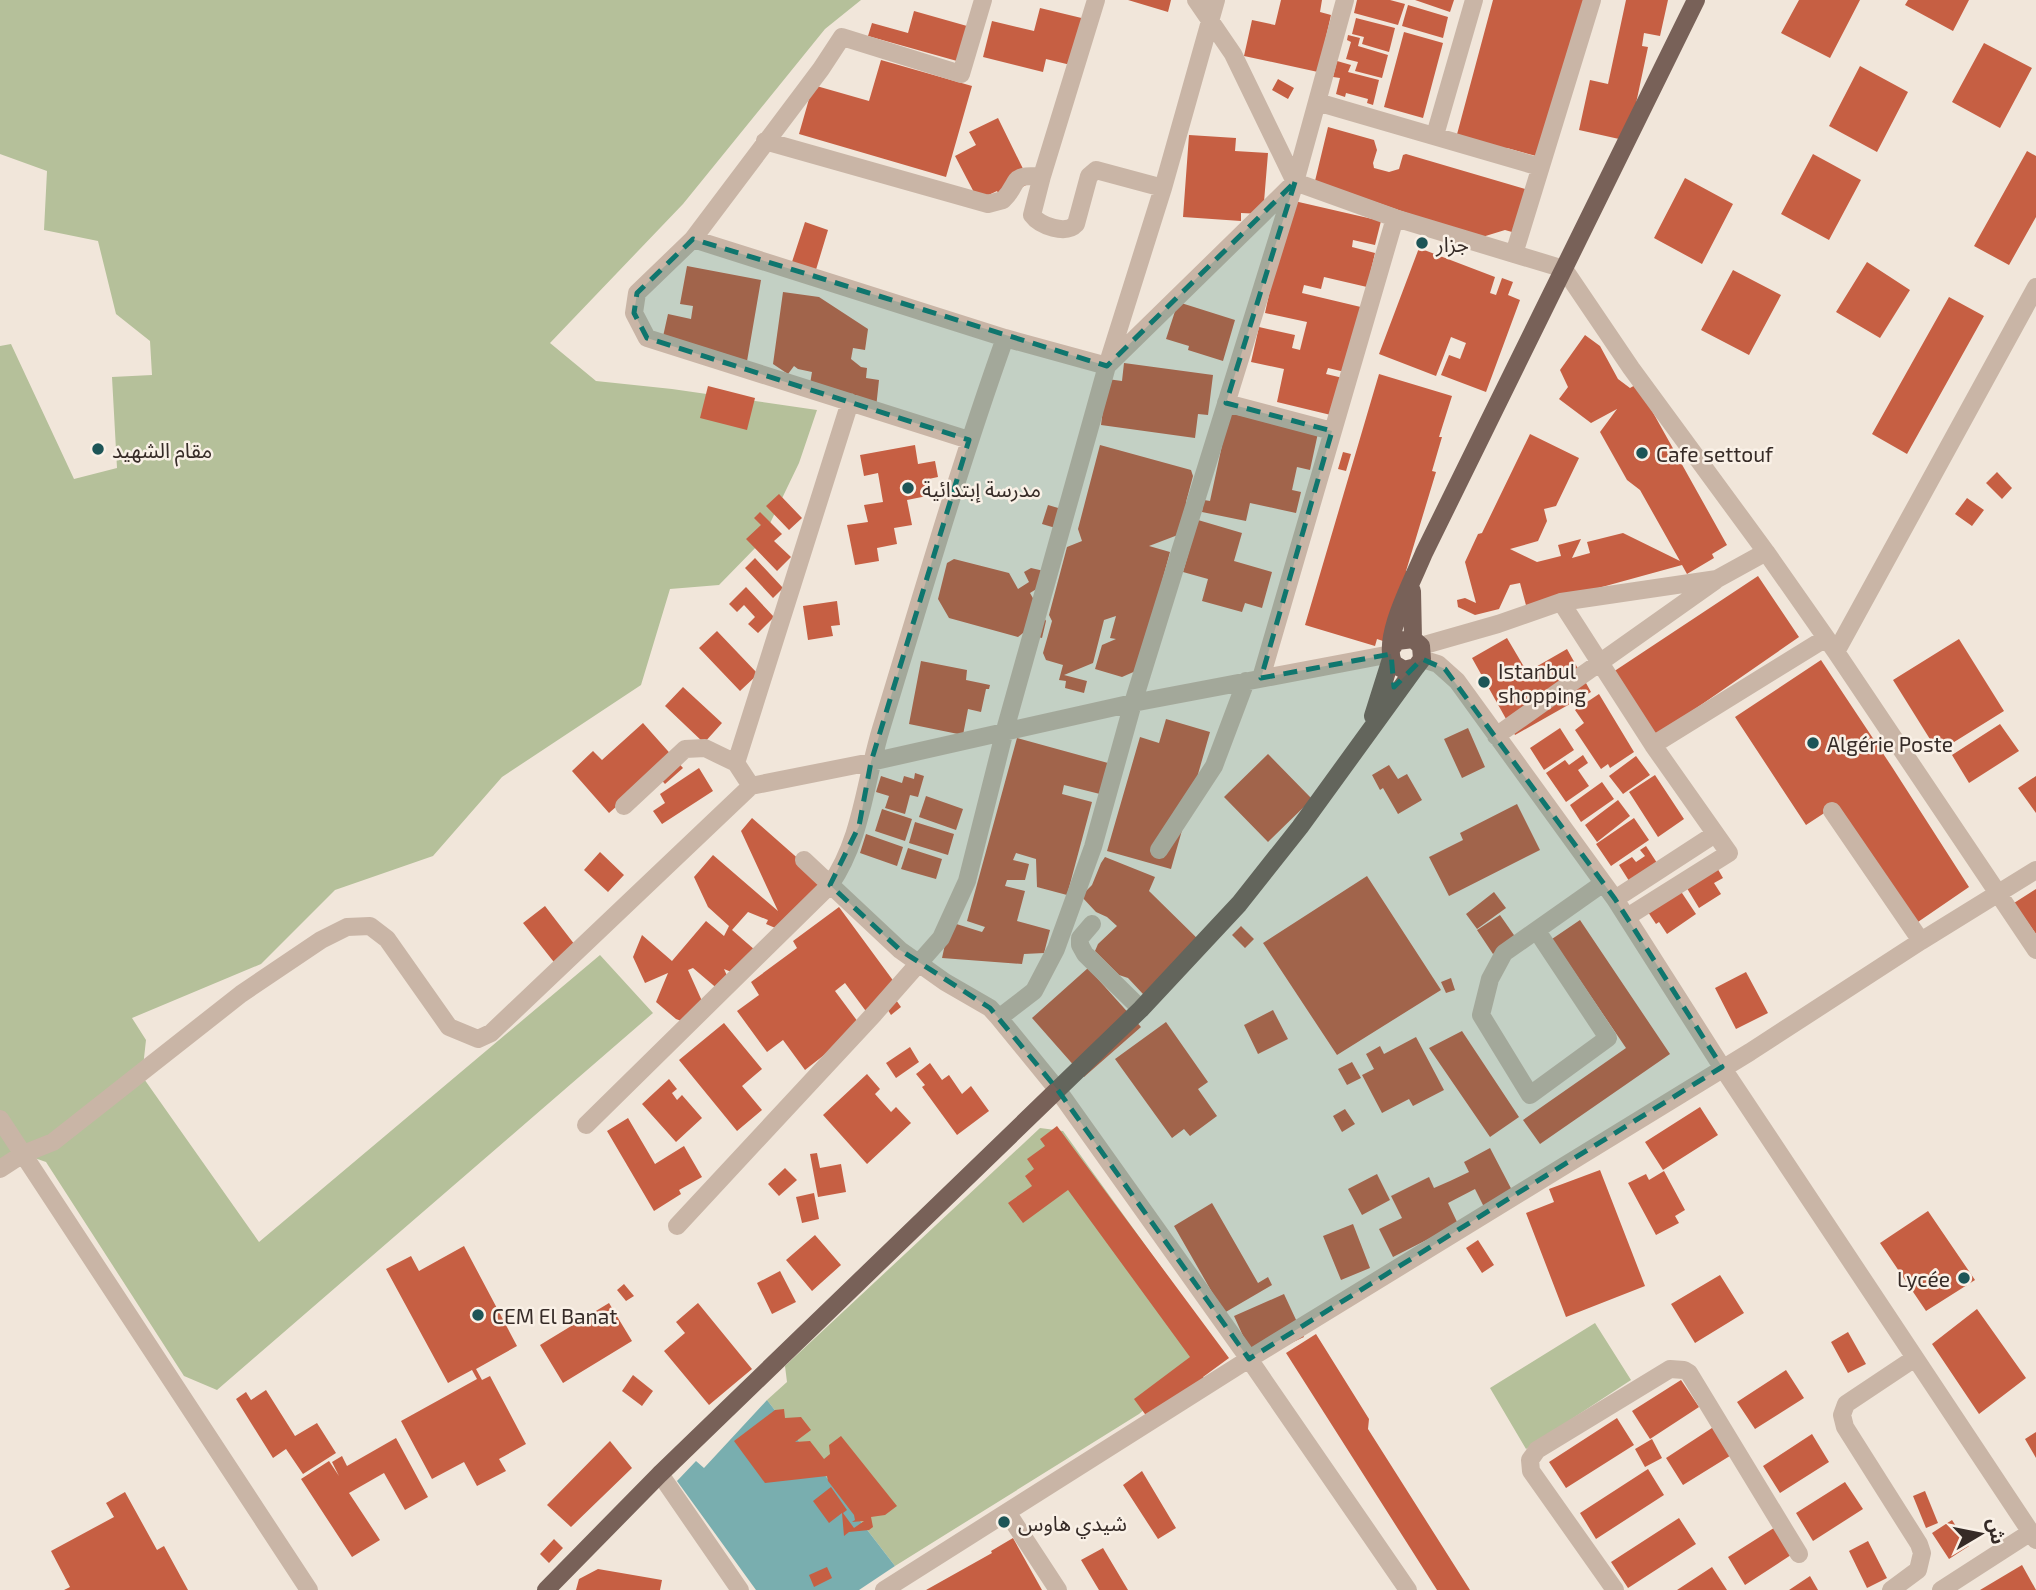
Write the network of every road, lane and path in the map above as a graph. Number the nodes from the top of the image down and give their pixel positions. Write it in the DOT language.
graph roads {
  1 [pos="983,0"];
  2 [pos="1096,0"];
  3 [pos="1196,0"];
  4 [pos="1216,0"];
  5 [pos="1345,0"];
  6 [pos="1474,0"];
  7 [pos="1592,0"];
  8 [pos="1696,0"];
  9 [pos="1210,20"];
  10 [pos="1317,102"];
  11 [pos="1435,135"];
  12 [pos="765,141"];
  13 [pos="1540,167"];
  14 [pos="1042,176"];
  15 [pos="1295,182"];
  16 [pos="1163,188"];
  17 [pos="1395,218"];
  18 [pos="693,239"];
  19 [pos="1514,254"];
  20 [pos="1564,269"];
  21 [pos="2036,288"];
  22 [pos="1005,338"];
  23 [pos="1107,366"];
  24 [pos="850,402"];
  25 [pos="1226,403"];
  26 [pos="1332,431"];
  27 [pos="969,440"];
  28 [pos="1766,552"];
  29 [pos="1717,579"];
  30 [pos="1412,584"];
  31 [pos="1561,603"];
  32 [pos="1831,645"];
  33 [pos="1418,653"];
  34 [pos="1391,654"];
  35 [pos="1600,660"];
  36 [pos="1253,680"];
  37 [pos="1133,703"];
  38 [pos="1005,730"];
  39 [pos="1368,730"];
  40 [pos="1496,736"];
  41 [pos="1653,746"];
  42 [pos="871,762"];
  43 [pos="736,763"];
  44 [pos="751,786"];
  45 [pos="624,806"];
  46 [pos="1832,811"];
  47 [pos="1715,834"];
  48 [pos="1159,850"];
  49 [pos="804,860"];
  50 [pos="2036,870"];
  51 [pos="1602,884"];
  52 [pos="830,885"];
  53 [pos="1998,895"];
  54 [pos="1615,899"];
  55 [pos="1627,917"];
  56 [pos="1092,924"];
  57 [pos="1536,931"];
  58 [pos="1921,942"];
  59 [pos="2036,950"];
  60 [pos="919,963"];
  61 [pos="1141,1009"];
  62 [pos="999,1018"];
  63 [pos="1722,1067"];
  64 [pos="1058,1089"];
  65 [pos="0,1119"];
  66 [pos="586,1125"];
  67 [pos="23,1154"];
  68 [pos="0,1169"];
  69 [pos="677,1226"];
  70 [pos="1915,1358"];
  71 [pos="1249,1359"];
  72 [pos="660,1474"];
  73 [pos="1007,1512"];
  74 [pos="2033,1536"];
  75 [pos="1799,1554"];
  76 [pos="890,1589"];
  77 [pos="309,1590"];
  78 [pos="546,1590"];
  79 [pos="740,1590"];
  80 [pos="1058,1590"];
  81 [pos="1408,1590"];
  82 [pos="1615,1590"];
  83 [pos="1891,1590"];
  84 [pos="1941,1590"];
  1 -- 12 [label="street"];
  2 -- 14 [label="street"];
  3 -- 9 [label="street"];
  4 -- 9 [label="street"];
  5 -- 10 [label="street"];
  6 -- 11 [label="street"];
  7 -- 13 [label="street"];
  8 -- 20 [label="main road"];
  9 -- 15 [label="street"];
  9 -- 16 [label="street"];
  10 -- 11 [label="street"];
  10 -- 15 [label="street"];
  11 -- 13 [label="street"];
  12 -- 14 [label="street"];
  12 -- 18 [label="street"];
  13 -- 19 [label="street"];
  14 -- 16 [label="street"];
  15 -- 17 [label="street"];
  15 -- 23 [label="street"];
  15 -- 25 [label="street"];
  16 -- 23 [label="street"];
  17 -- 19 [label="street"];
  17 -- 26 [label="street"];
  18 -- 22 [label="street"];
  18 -- 24 [label="street"];
  19 -- 20 [label="street"];
  20 -- 28 [label="street"];
  20 -- 30 [label="main road"];
  21 -- 32 [label="street"];
  22 -- 23 [label="street"];
  22 -- 27 [label="street"];
  23 -- 38 [label="street"];
  24 -- 27 [label="street"];
  24 -- 43 [label="street"];
  25 -- 26 [label="street"];
  25 -- 37 [label="street"];
  26 -- 36 [label="street"];
  27 -- 42 [label="street"];
  28 -- 29 [label="street"];
  28 -- 32 [label="street"];
  29 -- 31 [label="street"];
  29 -- 35 [label="street"];
  30 -- 33 [label="main road"];
  30 -- 34 [label="main road"];
  31 -- 33 [label="street"];
  31 -- 35 [label="street"];
  32 -- 41 [label="street"];
  32 -- 53 [label="street"];
  33 -- 34 [label="main road"];
  33 -- 34 [label="main road"];
  33 -- 39 [label="main road"];
  33 -- 40 [label="street"];
  34 -- 36 [label="street"];
  34 -- 39 [label="main road"];
  35 -- 40 [label="street"];
  35 -- 41 [label="street"];
  36 -- 37 [label="street"];
  36 -- 48 [label="street"];
  37 -- 38 [label="street"];
  37 -- 62 [label="street"];
  38 -- 42 [label="street"];
  38 -- 60 [label="street"];
  39 -- 61 [label="main road"];
  40 -- 51 [label="street"];
  41 -- 47 [label="street"];
  42 -- 44 [label="street"];
  42 -- 52 [label="street"];
  43 -- 44 [label="street"];
  43 -- 45 [label="street"];
  44 -- 67 [label="street"];
  46 -- 58 [label="street"];
  47 -- 54 [label="street"];
  47 -- 55 [label="street"];
  49 -- 52 [label="street"];
  50 -- 53 [label="street"];
  51 -- 54 [label="street"];
  51 -- 57 [label="street"];
  52 -- 60 [label="street"];
  52 -- 66 [label="street"];
  53 -- 58 [label="street"];
  53 -- 59 [label="street"];
  54 -- 55 [label="street"];
  55 -- 63 [label="street"];
  56 -- 61 [label="street"];
  57 -- 57 [label="street"];
  58 -- 63 [label="street"];
  60 -- 62 [label="street"];
  60 -- 69 [label="street"];
  61 -- 64 [label="main road"];
  62 -- 64 [label="street"];
  63 -- 70 [label="street"];
  63 -- 71 [label="street"];
  64 -- 71 [label="street"];
  64 -- 72 [label="main road"];
  65 -- 67 [label="street"];
  67 -- 68 [label="street"];
  67 -- 77 [label="street"];
  70 -- 74 [label="street"];
  70 -- 83 [label="street"];
  71 -- 73 [label="street"];
  71 -- 81 [label="street"];
  72 -- 78 [label="main road"];
  72 -- 79 [label="street"];
  73 -- 76 [label="street"];
  73 -- 80 [label="street"];
  74 -- 84 [label="street"];
  75 -- 82 [label="street"];
}
